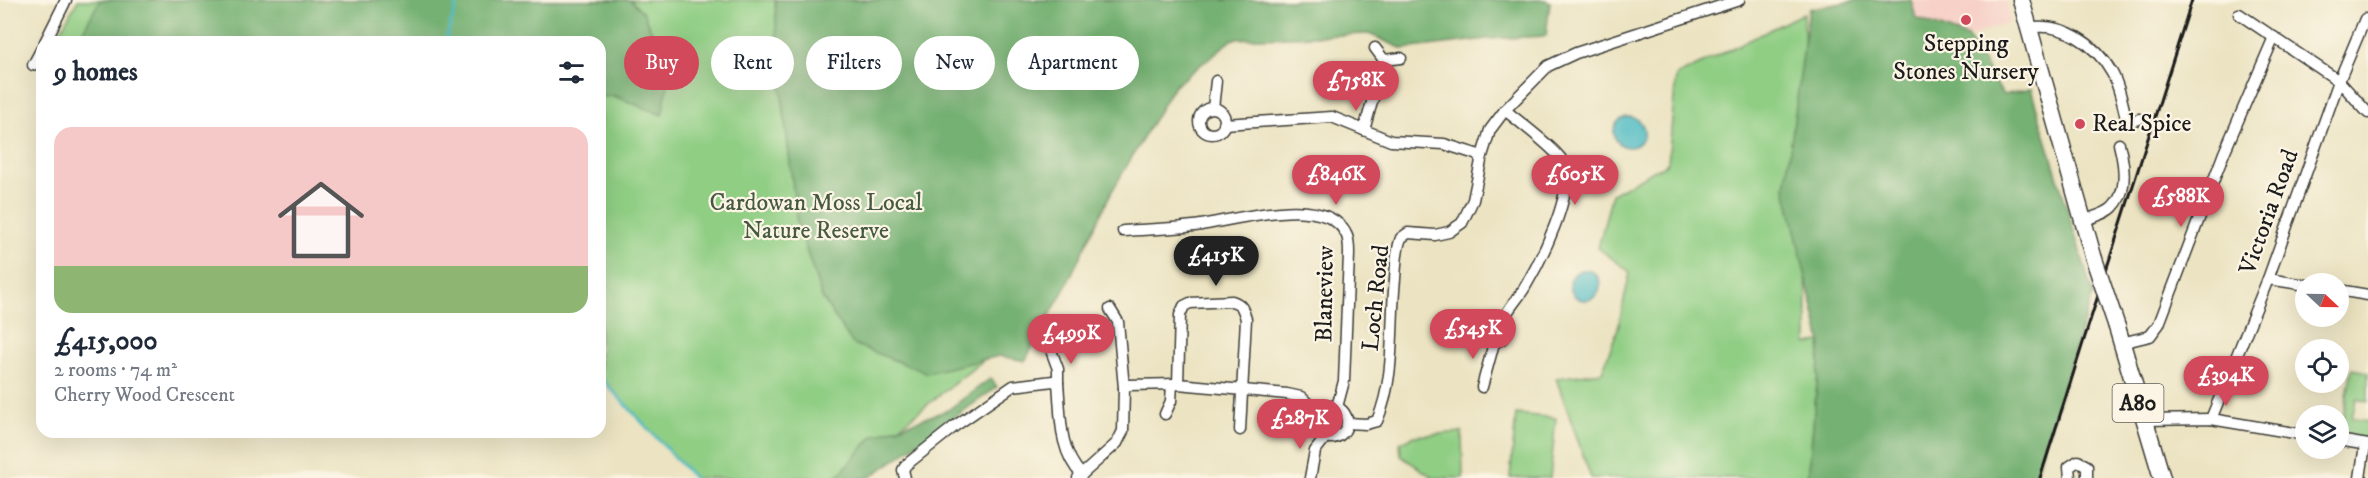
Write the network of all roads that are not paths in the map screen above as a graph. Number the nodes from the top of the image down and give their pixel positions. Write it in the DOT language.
graph roads {
  1 [pos="66,0"];
  2 [pos="1739,0"];
  3 [pos="2021,0"];
  4 [pos="2239,14"];
  5 [pos="2365,19"];
  6 [pos="2028,28"];
  7 [pos="48,36"];
  8 [pos="2274,37"];
  9 [pos="1375,48"];
  10 [pos="1401,58"];
  11 [pos="36,59"];
  12 [pos="1384,60"];
  13 [pos="33,64"];
  14 [pos="1216,81"];
  15 [pos="2339,81"];
  16 [pos="1213,108"];
  17 [pos="1505,110"];
  18 [pos="2368,113"];
  19 [pos="2139,119"];
  20 [pos="1224,124"];
  21 [pos="1364,130"];
  22 [pos="2119,144"];
  23 [pos="1482,156"];
  24 [pos="2084,221"];
  25 [pos="1123,231"];
  26 [pos="2268,279"];
  27 [pos="2295,283"];
  28 [pos="2349,292"];
  29 [pos="2368,295"];
  30 [pos="1110,309"];
  31 [pos="1502,321"];
  32 [pos="2119,335"];
  33 [pos="1494,343"];
  34 [pos="1052,353"];
  35 [pos="1058,383"];
  36 [pos="1175,384"];
  37 [pos="1482,387"];
  38 [pos="1124,388"];
  39 [pos="1243,390"];
  40 [pos="1337,407"];
  41 [pos="1317,412"];
  42 [pos="1165,414"];
  43 [pos="2211,419"];
  44 [pos="2143,420"];
  45 [pos="1347,423"];
  46 [pos="1240,430"];
  47 [pos="2295,433"];
  48 [pos="1326,438"];
  49 [pos="2349,442"];
  50 [pos="2367,445"];
  51 [pos="904,477"];
  52 [pos="1080,477"];
  53 [pos="1310,478"];
  54 [pos="2070,478"];
  55 [pos="2087,478"];
  56 [pos="2162,478"];
  57 [pos="2360,478"];
  1 -- 7 [label="street"];
  2 -- 17 [label="street, Loch Road"];
  3 -- 6 [label="main road, A80"];
  4 -- 8 [label="street"];
  5 -- 15 [label="street, Victoria Road"];
  6 -- 19 [label="street"];
  6 -- 24 [label="main road, A80"];
  8 -- 15 [label="street"];
  8 -- 32 [label="street"];
  9 -- 12 [label="street"];
  10 -- 12 [label="street"];
  11 -- 13 [label="street"];
  12 -- 21 [label="street"];
  14 -- 16 [label="street"];
  15 -- 18 [label="street"];
  15 -- 26 [label="street, Victoria Road"];
  16 -- 20 [label="street"];
  16 -- 20 [label="street"];
  17 -- 23 [label="street, Loch Road"];
  17 -- 31 [label="street"];
  20 -- 21 [label="street"];
  21 -- 23 [label="street"];
  22 -- 24 [label="street"];
  23 -- 45 [label="street, Loch Road"];
  24 -- 32 [label="main road, A80, bridge"];
  25 -- 40 [label="street, Blaneview"];
  26 -- 27 [label="street"];
  26 -- 43 [label="street, Victoria Road"];
  28 -- 29 [label="street"];
  30 -- 38 [label="street"];
  31 -- 33 [label="street"];
  31 -- 33 [label="street"];
  32 -- 44 [label="main road, A80"];
  33 -- 37 [label="street"];
  34 -- 35 [label="street"];
  35 -- 51 [label="street"];
  35 -- 52 [label="street"];
  36 -- 38 [label="street"];
  36 -- 39 [label="street"];
  36 -- 39 [label="street"];
  36 -- 42 [label="street"];
  38 -- 52 [label="street"];
  39 -- 41 [label="street"];
  39 -- 46 [label="street"];
  40 -- 41 [label="street"];
  40 -- 45 [label="street"];
  41 -- 48 [label="street"];
  43 -- 44 [label="street"];
  43 -- 47 [label="street"];
  44 -- 56 [label="main road, A80"];
  45 -- 48 [label="street"];
  48 -- 53 [label="street"];
  49 -- 50 [label="street"];
  50 -- 57 [label="street"];
  54 -- 55 [label="street"];
}
